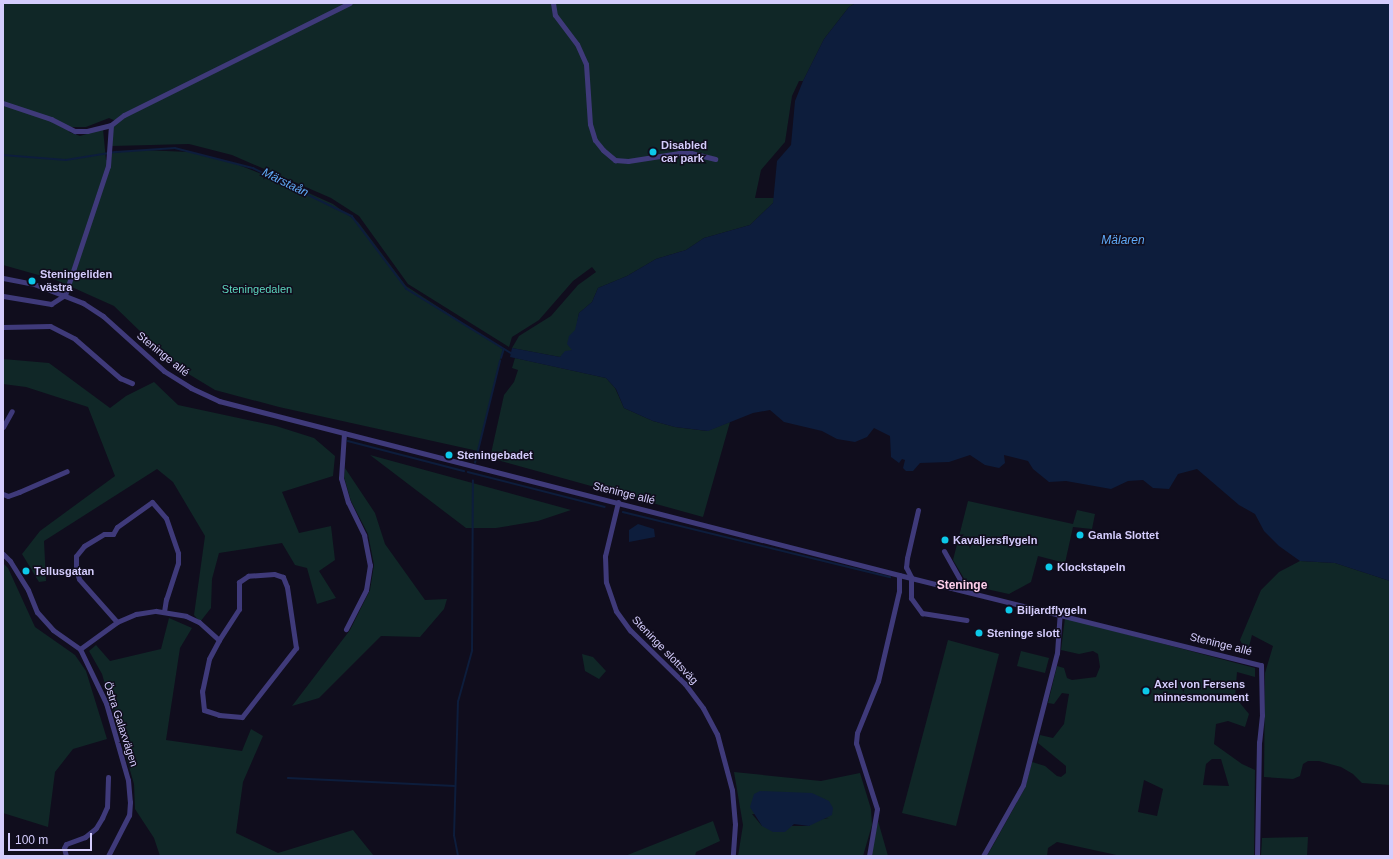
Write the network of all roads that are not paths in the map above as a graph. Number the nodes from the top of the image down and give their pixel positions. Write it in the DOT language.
graph roads {
  1 [pos="350,3"];
  2 [pos="553,3"];
  3 [pos="3,103"];
  4 [pos="110,125"];
  5 [pos="714,159"];
  6 [pos="3,278"];
  7 [pos="65,294"];
  8 [pos="3,296"];
  9 [pos="3,327"];
  10 [pos="132,383"];
  11 [pos="12,411"];
  12 [pos="3,427"];
  13 [pos="344,433"];
  14 [pos="67,471"];
  15 [pos="3,494"];
  16 [pos="618,502"];
  17 [pos="918,510"];
  18 [pos="944,551"];
  19 [pos="3,554"];
  20 [pos="899,575"];
  21 [pos="911,577"];
  22 [pos="966,590"];
  23 [pos="164,612"];
  24 [pos="1060,614"];
  25 [pos="966,620"];
  26 [pos="117,622"];
  27 [pos="346,629"];
  28 [pos="219,640"];
  29 [pos="80,649"];
  30 [pos="108,777"];
  31 [pos="66,856"];
  32 [pos="108,856"];
  33 [pos="733,856"];
  34 [pos="869,856"];
  35 [pos="983,856"];
  36 [pos="1257,856"];
  1 -- 4 [label="street"];
  2 -- 5 [label="street"];
  3 -- 4 [label="street"];
  4 -- 7 [label="street"];
  6 -- 7 [label="street, Steninge allé"];
  7 -- 8 [label="street"];
  7 -- 13 [label="street, Steninge allé"];
  9 -- 10 [label="street"];
  11 -- 12 [label="street"];
  13 -- 16 [label="street, Steninge allé"];
  13 -- 27 [label="street"];
  14 -- 15 [label="street"];
  16 -- 20 [label="street, Steninge allé"];
  16 -- 33 [label="street, Steninge slottsväg"];
  17 -- 21 [label="street"];
  18 -- 22 [label="street"];
  19 -- 29 [label="street, Östra Galaxvägen"];
  20 -- 21 [label="street, Steninge allé"];
  20 -- 34 [label="street"];
  21 -- 22 [label="street, Steninge allé"];
  21 -- 25 [label="street"];
  22 -- 24 [label="street, Steninge allé"];
  23 -- 26 [label="street"];
  23 -- 26 [label="street"];
  23 -- 28 [label="street"];
  24 -- 35 [label="street"];
  24 -- 36 [label="street, Steninge allé"];
  26 -- 29 [label="street"];
  28 -- 28 [label="street"];
  29 -- 32 [label="street, Östra Galaxvägen"];
  30 -- 31 [label="street"];
}
